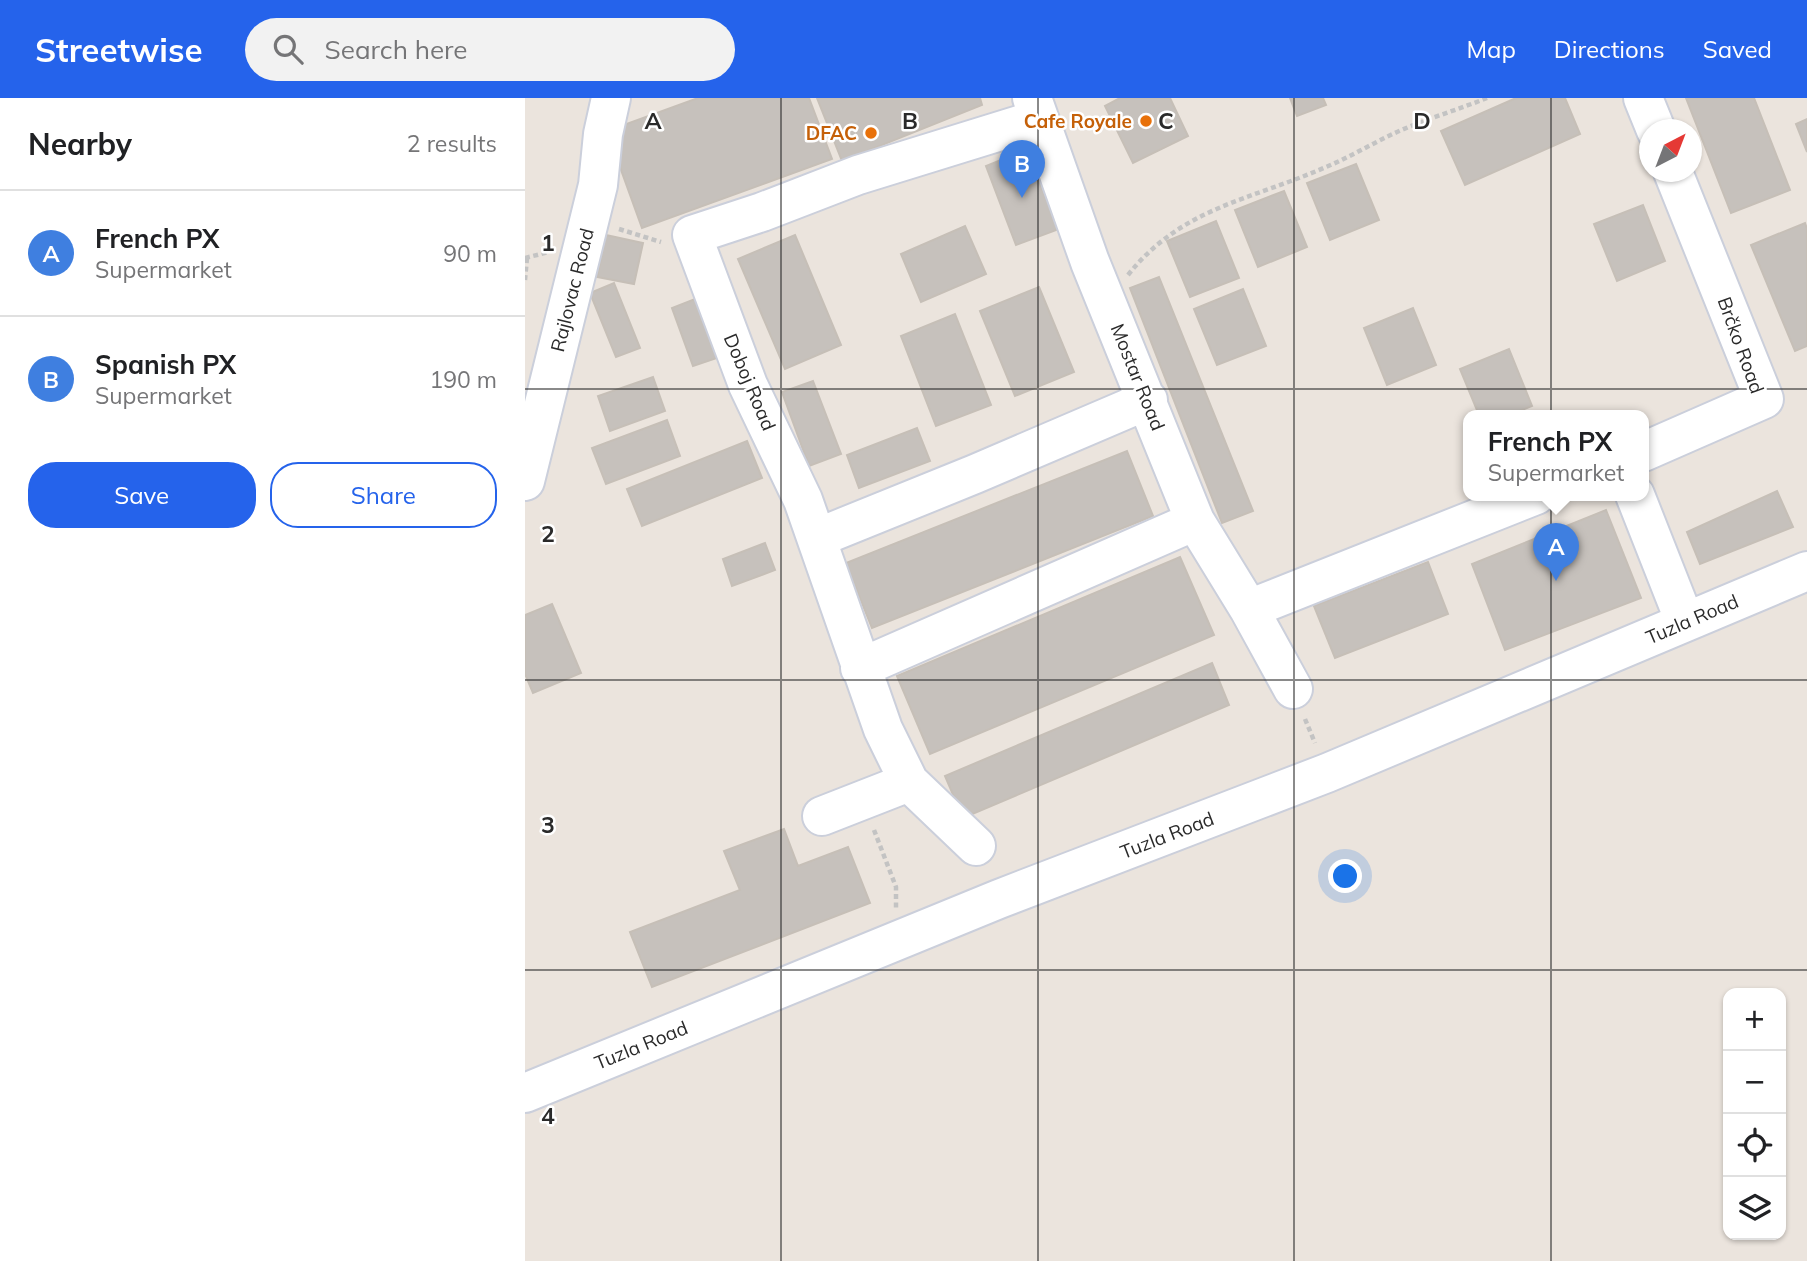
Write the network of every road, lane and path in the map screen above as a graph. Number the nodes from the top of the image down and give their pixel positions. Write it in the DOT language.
graph roads {
  1 [pos="611,98"];
  2 [pos="1487,98"];
  3 [pos="1643,98"];
  4 [pos="1035,108"];
  5 [pos="1652,119"];
  6 [pos="1677,182"];
  7 [pos="527,258"];
  8 [pos="525,280"];
  9 [pos="1104,295"];
  10 [pos="1148,400"];
  11 [pos="1649,449"];
  12 [pos="525,481"];
  13 [pos="1521,501"];
  14 [pos="1637,501"];
  15 [pos="1195,521"];
  16 [pos="817,538"];
  17 [pos="1807,570"];
  18 [pos="1249,609"];
  19 [pos="1685,622"];
  20 [pos="860,668"];
  21 [pos="1293,689"];
  22 [pos="1327,773"];
  23 [pos="909,782"];
  24 [pos="862,800"];
  25 [pos="822,816"];
  26 [pos="977,846"];
  27 [pos="905,939"];
  28 [pos="525,1093"];
  1 -- 12 [label="lane, Rajlovac Road"];
  2 -- 9 [label="path"];
  3 -- 5 [label="lane"];
  4 -- 9 [label="lane, Mostar Road"];
  4 -- 16 [label="lane, Doboj Road"];
  6 -- 11 [label="lane, Brčko Road"];
  7 -- 8 [label="path"];
  9 -- 10 [label="lane, Mostar Road"];
  10 -- 15 [label="lane, Mostar Road"];
  10 -- 16 [label="lane"];
  13 -- 18 [label="lane"];
  14 -- 19 [label="lane"];
  15 -- 18 [label="lane, Mostar Road"];
  15 -- 20 [label="lane"];
  16 -- 20 [label="lane, Doboj Road"];
  17 -- 19 [label="lane, Tuzla Road"];
  18 -- 21 [label="lane, Mostar Road"];
  19 -- 22 [label="lane, Tuzla Road"];
  20 -- 23 [label="lane, Doboj Road"];
  21 -- 22 [label="path"];
  22 -- 27 [label="lane, Tuzla Road"];
  23 -- 24 [label="lane"];
  23 -- 26 [label="lane, Doboj Road"];
  24 -- 25 [label="lane"];
  24 -- 27 [label="path"];
  27 -- 28 [label="lane, Tuzla Road"];
}
